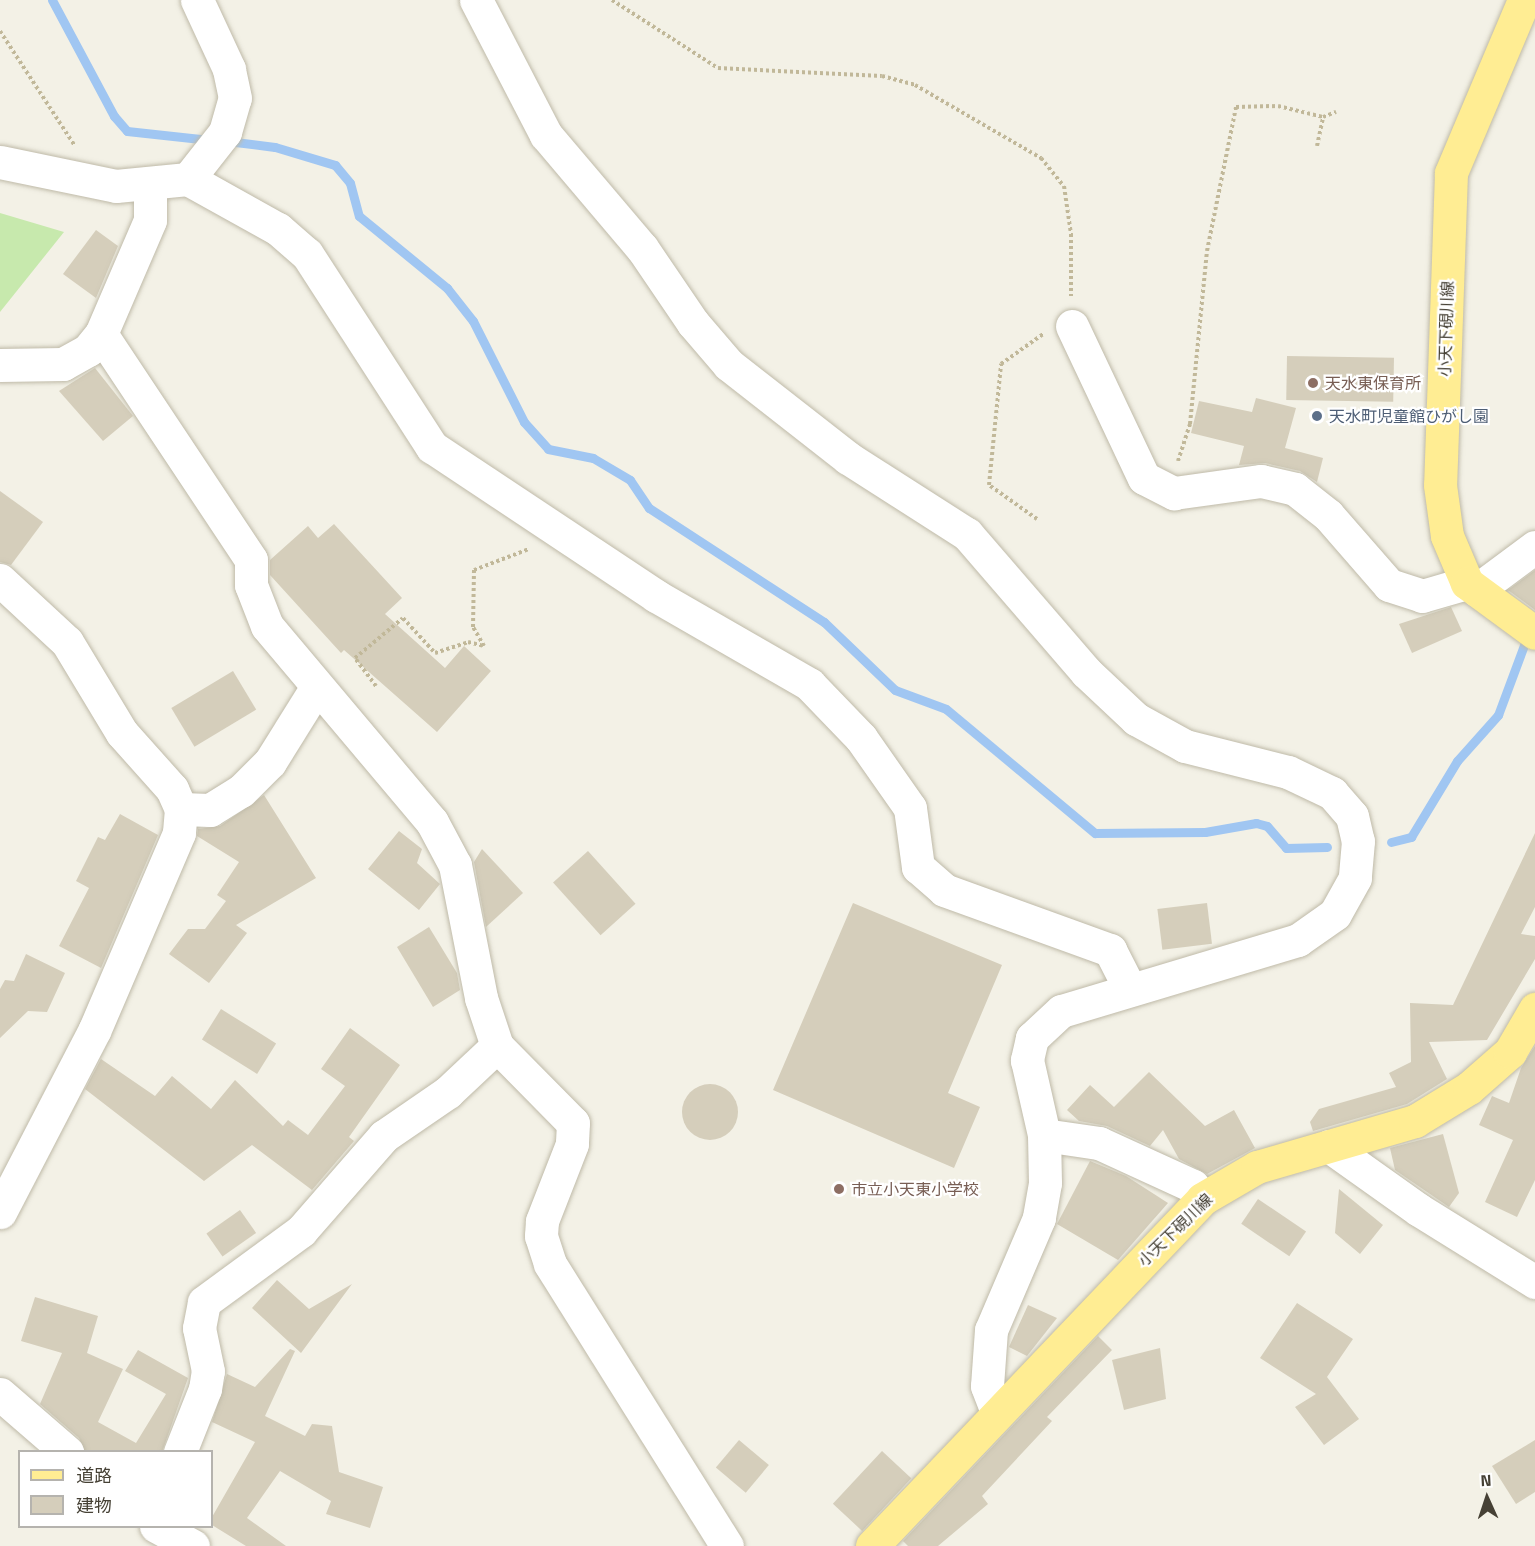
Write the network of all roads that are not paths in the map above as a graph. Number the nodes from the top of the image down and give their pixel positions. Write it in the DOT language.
graph roads {
  1 [pos="197,0"];
  2 [pos="476,0"];
  3 [pos="1524,0"];
  4 [pos="0,162"];
  5 [pos="188,178"];
  6 [pos="150,184"];
  7 [pos="1072,326"];
  8 [pos="101,334"];
  9 [pos="0,365"];
  10 [pos="1535,547"];
  11 [pos="0,580"];
  12 [pos="1472,587"];
  13 [pos="1535,633"];
  14 [pos="316,688"];
  15 [pos="181,809"];
  16 [pos="1130,989"];
  17 [pos="1535,1009"];
  18 [pos="497,1046"];
  19 [pos="1044,1135"];
  20 [pos="1329,1146"];
  21 [pos="1202,1199"];
  22 [pos="0,1212"];
  23 [pos="1535,1282"];
  24 [pos="0,1394"];
  25 [pos="996,1412"];
  26 [pos="65,1450"];
  27 [pos="181,1450"];
  28 [pos="152,1534"];
  29 [pos="193,1546"];
  30 [pos="727,1546"];
  31 [pos="872,1546"];
  1 -- 5 [label="street"];
  2 -- 16 [label="street"];
  3 -- 12 [label="main road, 小天下硯川線"];
  4 -- 6 [label="street"];
  5 -- 6 [label="street"];
  5 -- 16 [label="street"];
  6 -- 8 [label="street"];
  7 -- 12 [label="street"];
  8 -- 9 [label="street"];
  8 -- 14 [label="street"];
  10 -- 12 [label="street"];
  11 -- 15 [label="street"];
  12 -- 13 [label="main road"];
  14 -- 15 [label="street"];
  14 -- 18 [label="street"];
  15 -- 22 [label="street"];
  16 -- 19 [label="street"];
  17 -- 20 [label="main road, 小天下硯川線"];
  18 -- 27 [label="street"];
  18 -- 30 [label="street"];
  19 -- 21 [label="street"];
  19 -- 25 [label="street"];
  20 -- 21 [label="main road, 小天下硯川線"];
  20 -- 23 [label="street"];
  21 -- 25 [label="main road, 小天下硯川線"];
  24 -- 26 [label="street"];
  25 -- 31 [label="main road, 小天下硯川線"];
  28 -- 29 [label="street"];
}
